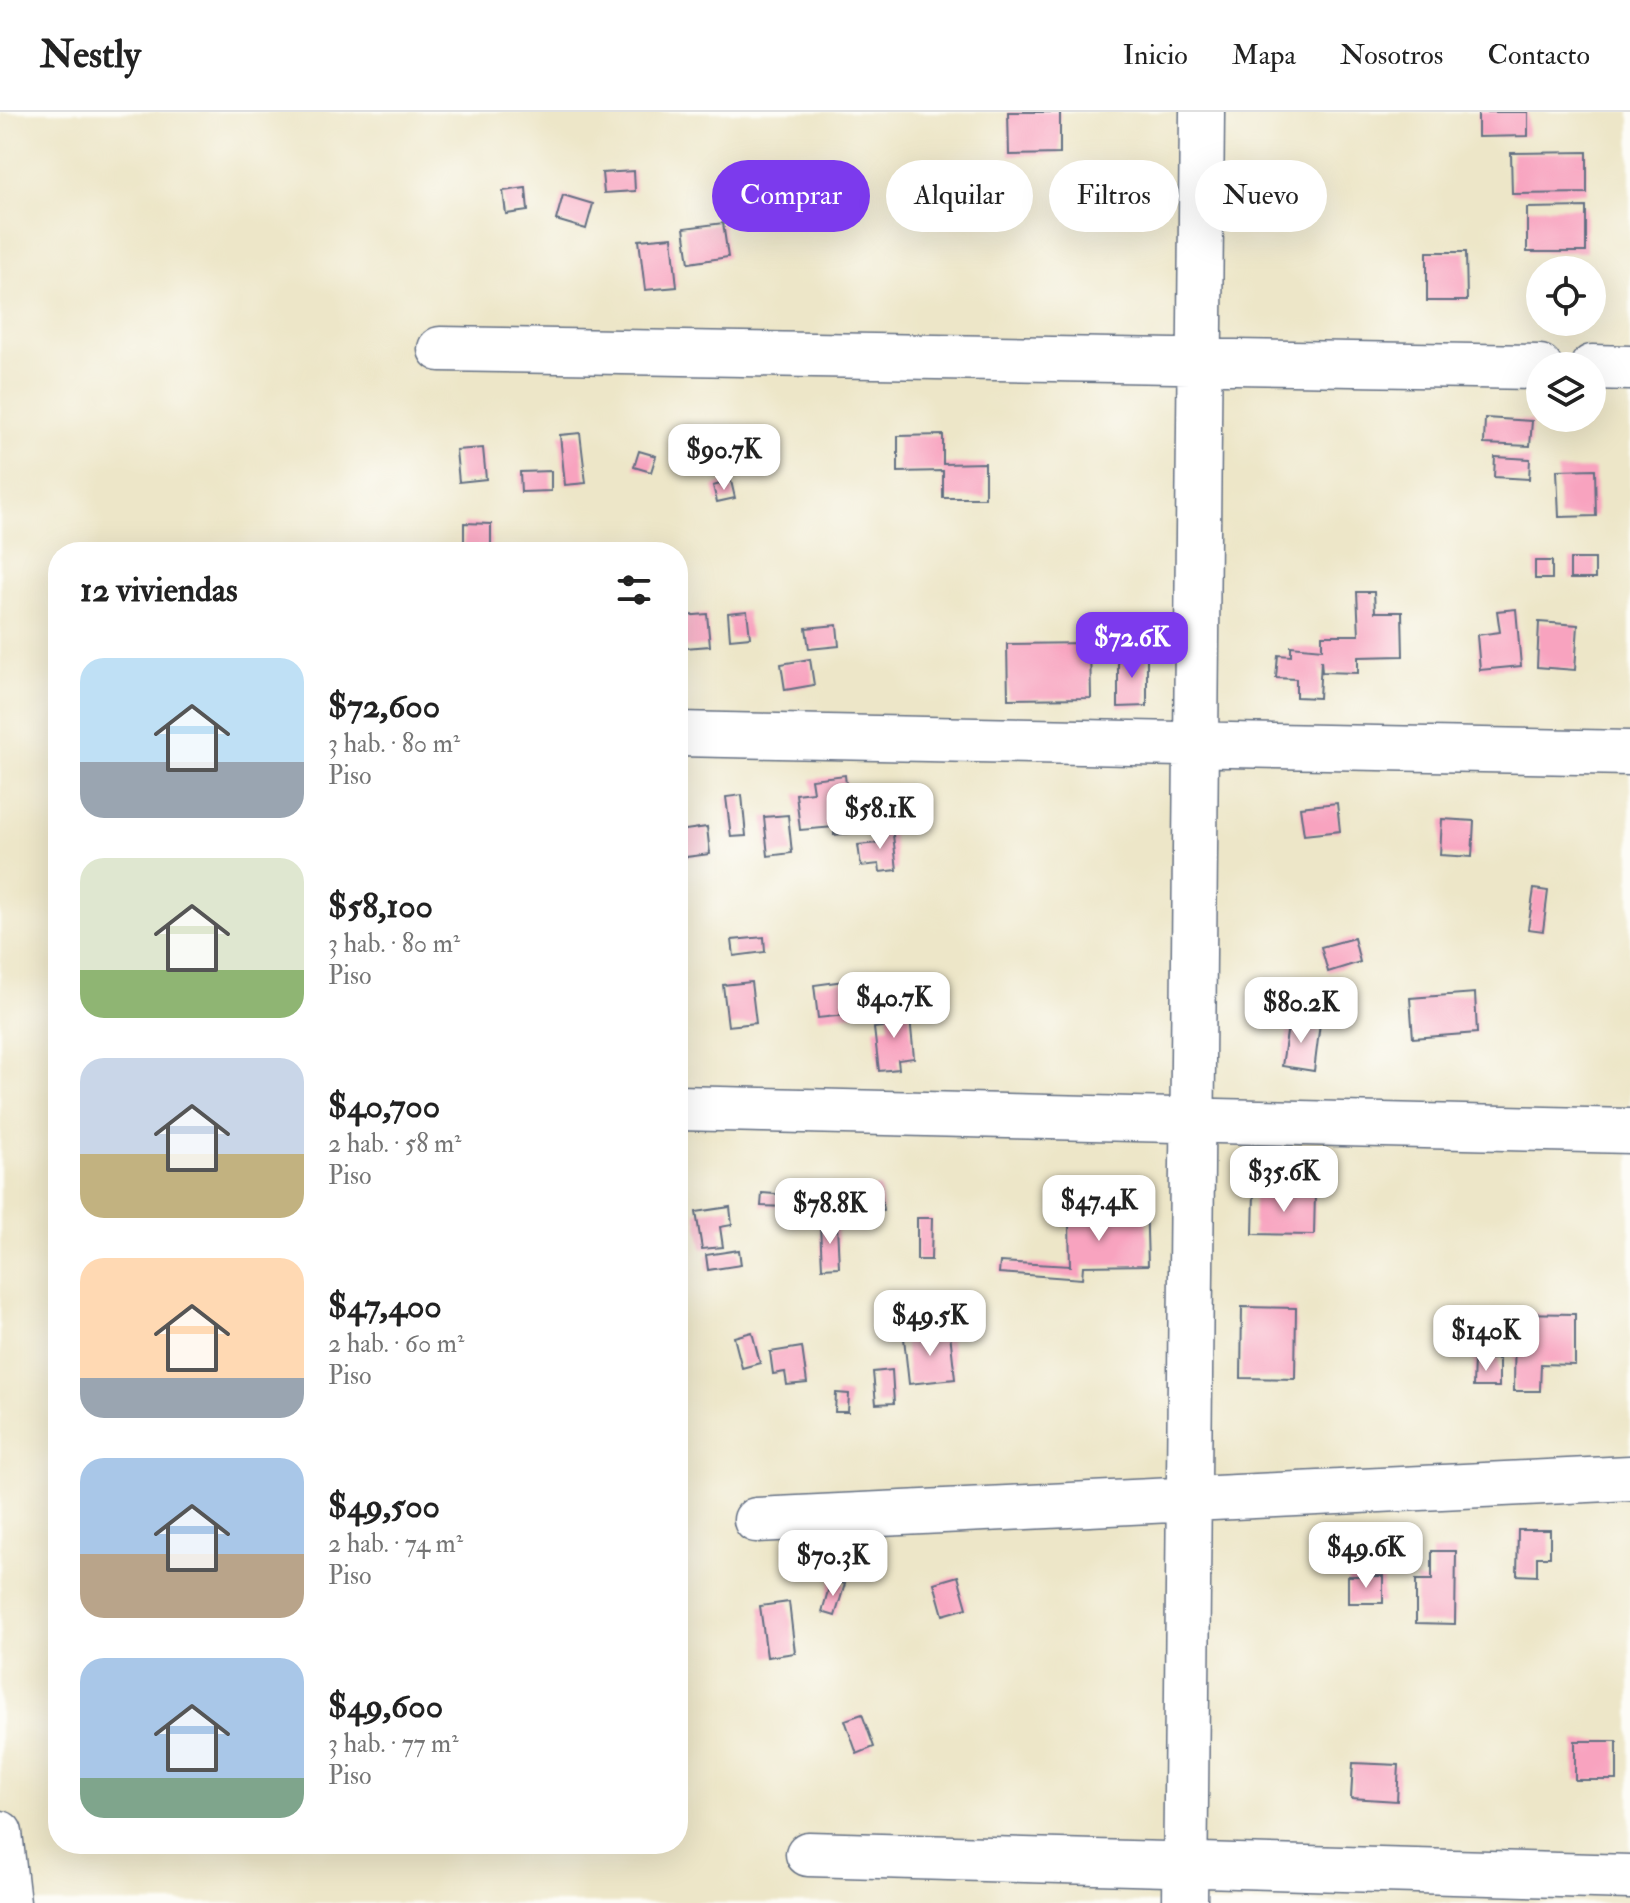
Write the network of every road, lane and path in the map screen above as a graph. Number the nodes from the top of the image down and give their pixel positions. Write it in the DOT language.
graph roads {
  1 [pos="1202,112"];
  2 [pos="440,349"];
  3 [pos="1200,361"];
  4 [pos="1526,367"];
  5 [pos="1606,367"];
  6 [pos="1630,368"];
  7 [pos="688,734"];
  8 [pos="1196,746"];
  9 [pos="1630,753"];
  10 [pos="688,1108"];
  11 [pos="1192,1120"];
  12 [pos="1630,1131"];
  13 [pos="1630,1478"];
  14 [pos="1189,1499"];
  15 [pos="756,1520"];
  16 [pos="0,1833"];
  17 [pos="808,1854"];
  18 [pos="1630,1877"];
  19 [pos="1185,1883"];
  20 [pos="8,1903"];
  1 -- 3 [label="street"];
  2 -- 3 [label="street"];
  3 -- 4 [label="street"];
  3 -- 8 [label="street"];
  5 -- 6 [label="street"];
  7 -- 8 [label="street"];
  8 -- 9 [label="street"];
  8 -- 11 [label="street"];
  10 -- 11 [label="street"];
  11 -- 12 [label="street"];
  11 -- 14 [label="street"];
  13 -- 14 [label="street"];
  14 -- 15 [label="street"];
  14 -- 19 [label="street"];
  16 -- 20 [label="street"];
  17 -- 19 [label="street"];
  18 -- 19 [label="street"];
}
